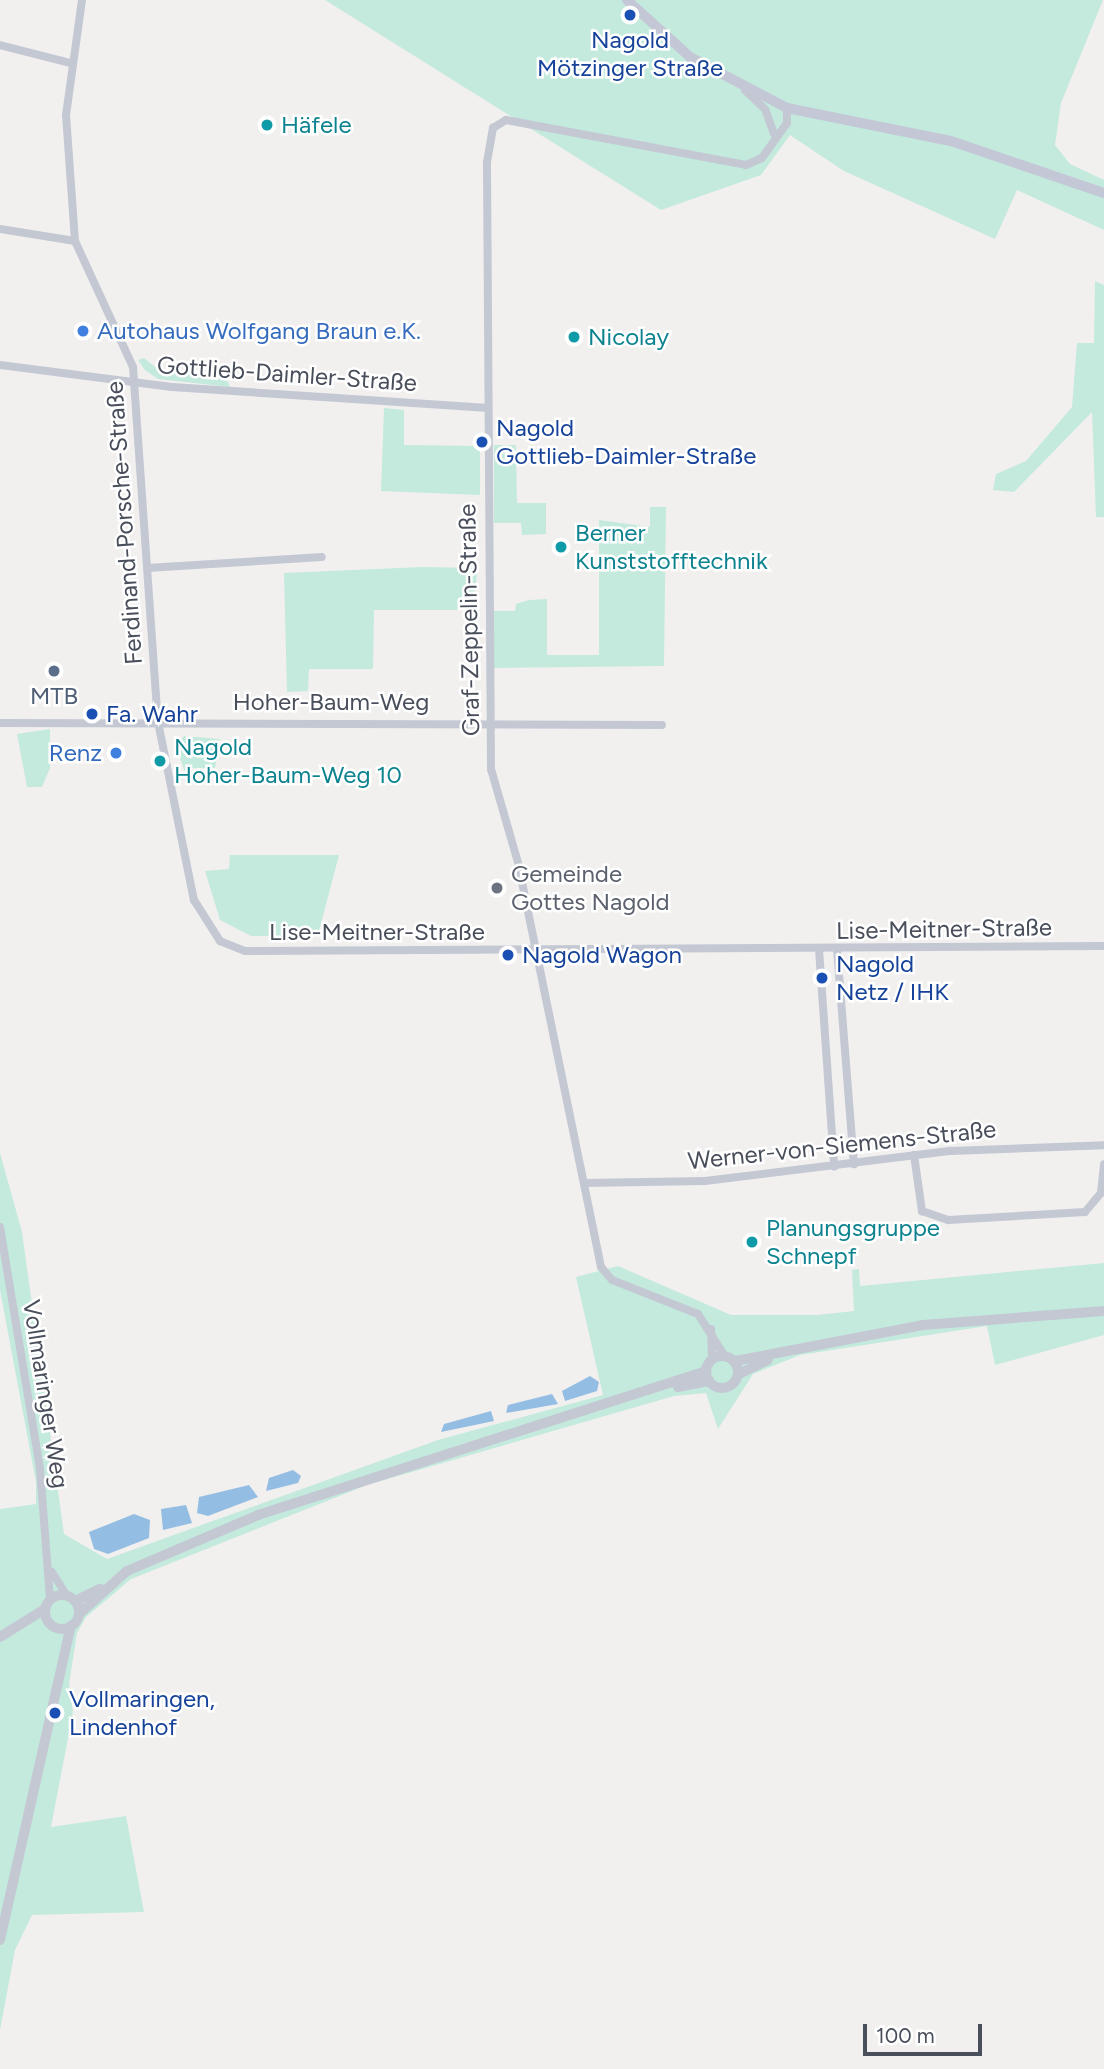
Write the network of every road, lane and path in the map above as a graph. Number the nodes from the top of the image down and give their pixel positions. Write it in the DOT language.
graph roads {
  1 [pos="82,0"];
  2 [pos="627,0"];
  3 [pos="0,45"];
  4 [pos="70,63"];
  5 [pos="745,90"];
  6 [pos="787,108"];
  7 [pos="820,117"];
  8 [pos="786,123"];
  9 [pos="773,138"];
  10 [pos="1104,193"];
  11 [pos="0,229"];
  12 [pos="75,241"];
  13 [pos="0,365"];
  14 [pos="133,382"];
  15 [pos="488,408"];
  16 [pos="322,557"];
  17 [pos="147,568"];
  18 [pos="486,720"];
  19 [pos="158,722"];
  20 [pos="0,723"];
  21 [pos="662,725"];
  22 [pos="1104,946"];
  23 [pos="819,949"];
  24 [pos="837,949"];
  25 [pos="534,951"];
  26 [pos="1104,1145"];
  27 [pos="914,1155"];
  28 [pos="854,1164"];
  29 [pos="1104,1164"];
  30 [pos="834,1166"];
  31 [pos="584,1183"];
  32 [pos="0,1227"];
  33 [pos="1104,1311"];
  34 [pos="711,1329"];
  35 [pos="724,1355"];
  36 [pos="778,1355"];
  37 [pos="712,1359"];
  38 [pos="735,1361"];
  39 [pos="739,1374"];
  40 [pos="707,1376"];
  41 [pos="50,1568"];
  42 [pos="104,1588"];
  43 [pos="71,1598"];
  44 [pos="50,1599"];
  45 [pos="45,1609"];
  46 [pos="79,1614"];
  47 [pos="52,1624"];
  48 [pos="20,1626"];
  49 [pos="71,1626"];
  50 [pos="0,1636"];
  51 [pos="63,1659"];
  52 [pos="0,1940"];
  1 -- 4 [label="street, Ferdinand-Porsche-Straße"];
  2 -- 5 [label="main road"];
  3 -- 4 [label="street"];
  4 -- 12 [label="street, Ferdinand-Porsche-Straße"];
  5 -- 6 [label="main road"];
  5 -- 9 [label="street"];
  6 -- 7 [label="main road"];
  6 -- 8 [label="street"];
  6 -- 9 [label="street, Graf-Zeppelin-Straße"];
  7 -- 8 [label="street"];
  7 -- 10 [label="main road"];
  8 -- 9 [label="street, Graf-Zeppelin-Straße"];
  9 -- 15 [label="street, Graf-Zeppelin-Straße"];
  11 -- 12 [label="street"];
  12 -- 14 [label="street, Ferdinand-Porsche-Straße"];
  13 -- 14 [label="street, Gottlieb-Daimler-Straße"];
  14 -- 15 [label="street, Gottlieb-Daimler-Straße"];
  14 -- 17 [label="street, Ferdinand-Porsche-Straße"];
  15 -- 18 [label="street, Graf-Zeppelin-Straße"];
  16 -- 17 [label="street"];
  17 -- 19 [label="street, Ferdinand-Porsche-Straße"];
  18 -- 19 [label="street, Hoher-Baum-Weg"];
  18 -- 21 [label="street, Hoher-Baum-Weg"];
  18 -- 25 [label="street, Graf-Zeppelin-Straße"];
  19 -- 20 [label="street, Hoher-Baum-Weg"];
  19 -- 25 [label="street, Lise-Meitner-Straße"];
  22 -- 24 [label="street, Lise-Meitner-Straße"];
  23 -- 24 [label="street, Lise-Meitner-Straße"];
  23 -- 25 [label="street, Lise-Meitner-Straße"];
  23 -- 30 [label="street"];
  24 -- 28 [label="street"];
  25 -- 31 [label="street, Graf-Zeppelin-Straße"];
  26 -- 27 [label="street, Werner-von-Siemens-Straße"];
  27 -- 28 [label="street, Werner-von-Siemens-Straße"];
  27 -- 29 [label="street"];
  28 -- 30 [label="street, Werner-von-Siemens-Straße"];
  30 -- 31 [label="street, Werner-von-Siemens-Straße"];
  31 -- 34 [label="street, Graf-Zeppelin-Straße"];
  32 -- 41 [label="street, Vollmaringer Weg"];
  33 -- 36 [label="street"];
  34 -- 35 [label="street, Graf-Zeppelin-Straße"];
  34 -- 37 [label="street"];
  35 -- 37 [label="street"];
  35 -- 38 [label="street"];
  36 -- 38 [label="street"];
  36 -- 39 [label="street"];
  37 -- 40 [label="street"];
  38 -- 39 [label="street"];
  39 -- 40 [label="street"];
  40 -- 42 [label="street"];
  41 -- 43 [label="street, Vollmaringer Weg"];
  41 -- 44 [label="street, Vollmaringer Weg"];
  42 -- 43 [label="street"];
  42 -- 46 [label="street"];
  43 -- 44 [label="street"];
  43 -- 46 [label="street"];
  44 -- 45 [label="street"];
  45 -- 47 [label="street"];
  45 -- 48 [label="street"];
  46 -- 49 [label="street"];
  47 -- 48 [label="street"];
  47 -- 49 [label="street"];
  47 -- 51 [label="street"];
  48 -- 50 [label="street"];
  49 -- 51 [label="street"];
  51 -- 52 [label="street"];
}
